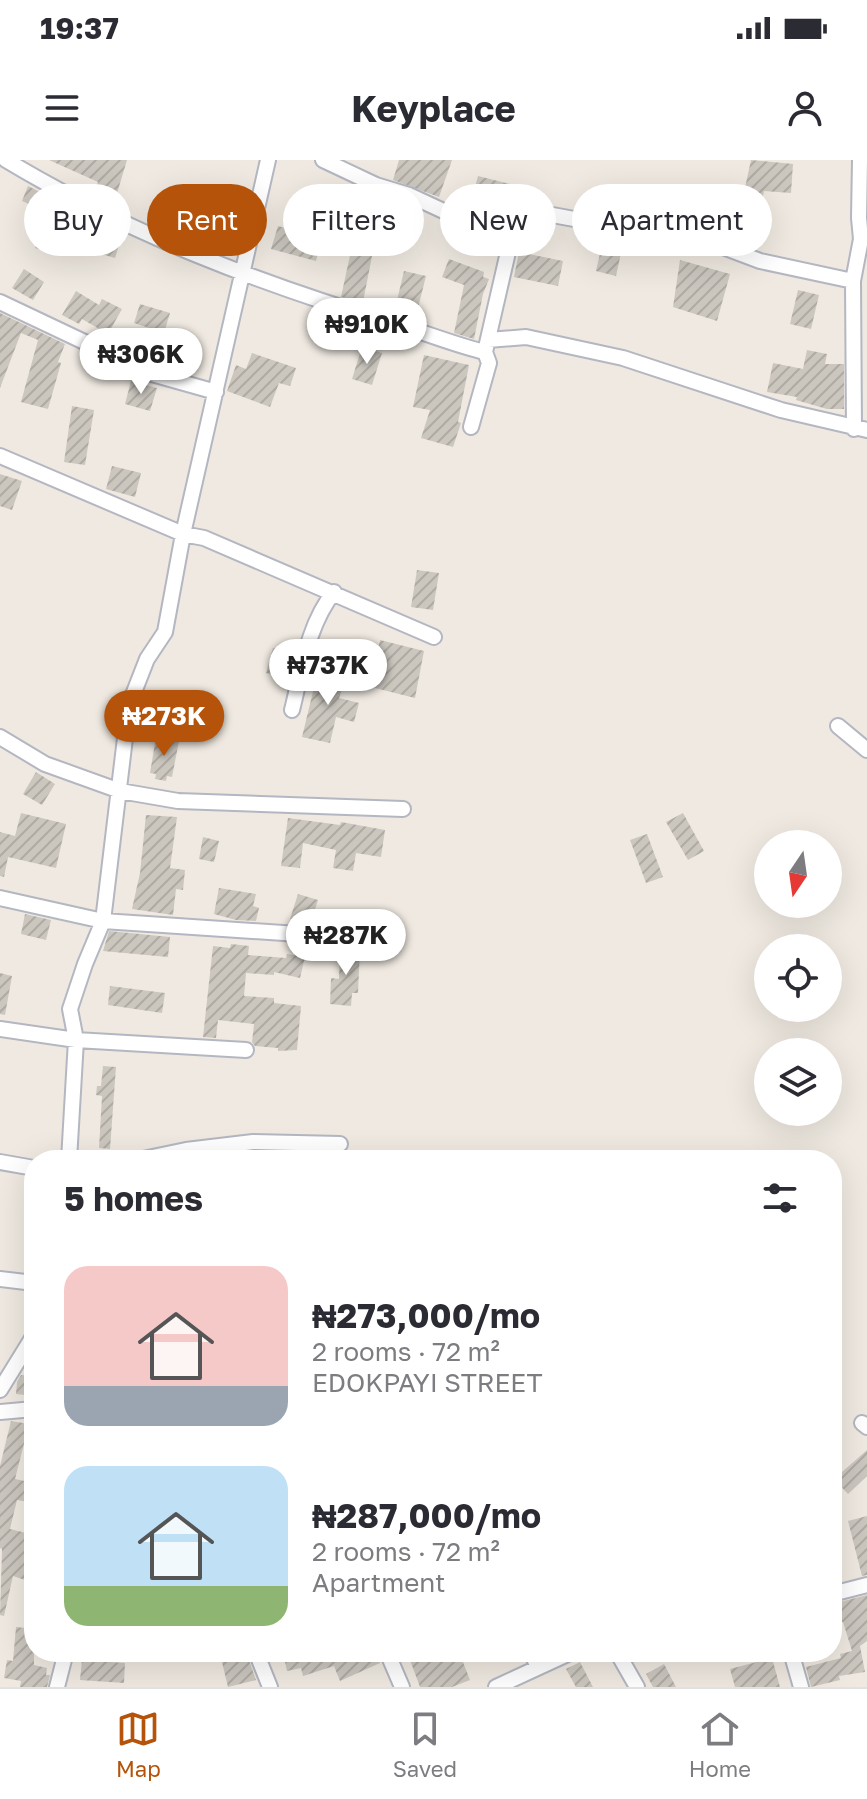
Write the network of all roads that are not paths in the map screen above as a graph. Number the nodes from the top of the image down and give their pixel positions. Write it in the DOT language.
graph roads {
  1 [pos="6,160"];
  2 [pos="268,160"];
  3 [pos="323,160"];
  4 [pos="860,160"];
  5 [pos="440,209"];
  6 [pos="556,216"];
  7 [pos="507,256"];
  8 [pos="242,274"];
  9 [pos="853,281"];
  10 [pos="0,302"];
  11 [pos="486,346"];
  12 [pos="216,392"];
  13 [pos="471,427"];
  14 [pos="860,429"];
  15 [pos="0,456"];
  16 [pos="183,534"];
  17 [pos="334,592"];
  18 [pos="434,637"];
  19 [pos="292,710"];
  20 [pos="838,726"];
  21 [pos="0,737"];
  22 [pos="867,750"];
  23 [pos="120,791"];
  24 [pos="403,809"];
  25 [pos="0,898"];
  26 [pos="103,921"];
  27 [pos="372,939"];
  28 [pos="0,1029"];
  29 [pos="76,1040"];
  30 [pos="246,1050"];
  31 [pos="340,1144"];
  32 [pos="70,1150"];
  33 [pos="186,1150"];
  34 [pos="0,1162"];
  35 [pos="24,1166"];
  36 [pos="0,1279"];
  37 [pos="24,1282"];
  38 [pos="24,1351"];
  39 [pos="0,1390"];
  40 [pos="24,1410"];
  41 [pos="0,1412"];
  42 [pos="867,1585"];
  43 [pos="842,1591"];
  44 [pos="63,1662"];
  45 [pos="260,1662"];
  46 [pos="391,1662"];
  47 [pos="536,1662"];
  48 [pos="549,1662"];
  49 [pos="623,1662"];
  50 [pos="794,1662"];
  51 [pos="538,1667"];
  52 [pos="512,1683"];
  53 [pos="57,1687"];
  54 [pos="270,1687"];
  55 [pos="402,1687"];
  56 [pos="496,1687"];
  57 [pos="637,1687"];
  58 [pos="801,1687"];
  1 -- 8 [label="street"];
  2 -- 8 [label="street"];
  3 -- 5 [label="street"];
  4 -- 9 [label="street"];
  6 -- 9 [label="street"];
  7 -- 11 [label="street"];
  8 -- 11 [label="street"];
  8 -- 12 [label="street"];
  9 -- 14 [label="street"];
  10 -- 12 [label="street"];
  11 -- 13 [label="street"];
  11 -- 14 [label="street"];
  12 -- 16 [label="street"];
  15 -- 16 [label="street"];
  16 -- 17 [label="street"];
  16 -- 23 [label="street"];
  17 -- 18 [label="street"];
  17 -- 19 [label="street"];
  20 -- 22 [label="street"];
  21 -- 23 [label="street"];
  23 -- 24 [label="street"];
  23 -- 26 [label="street"];
  25 -- 26 [label="street"];
  26 -- 27 [label="street"];
  26 -- 29 [label="street"];
  28 -- 29 [label="street"];
  29 -- 30 [label="street"];
  29 -- 32 [label="street"];
  31 -- 33 [label="street"];
  34 -- 35 [label="street"];
  36 -- 37 [label="street"];
  38 -- 39 [label="street"];
  40 -- 41 [label="street"];
  42 -- 43 [label="street"];
  44 -- 53 [label="street"];
  45 -- 54 [label="street"];
  46 -- 55 [label="street"];
  47 -- 51 [label="street"];
  48 -- 51 [label="street"];
  49 -- 57 [label="street"];
  50 -- 58 [label="street"];
  51 -- 52 [label="street"];
  52 -- 56 [label="street"];
}
